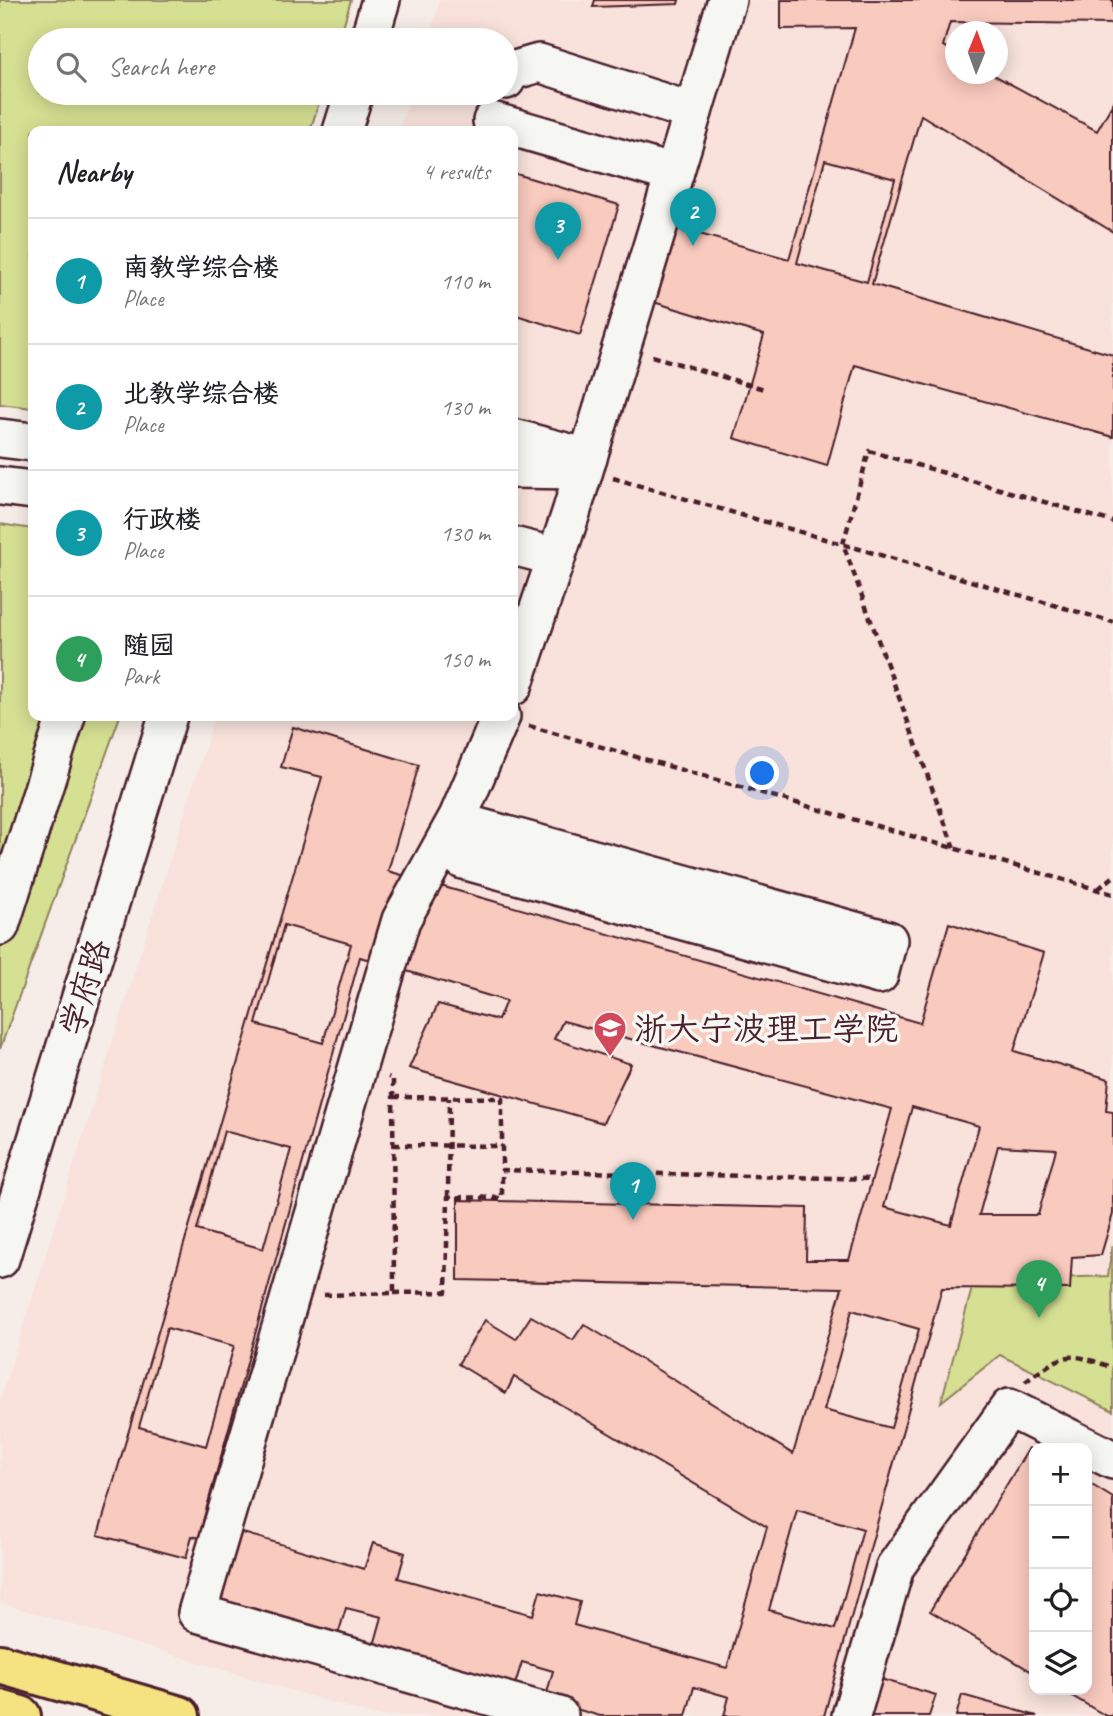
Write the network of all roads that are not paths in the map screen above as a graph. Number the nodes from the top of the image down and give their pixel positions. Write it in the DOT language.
graph roads {
  1 [pos="381,0"];
  2 [pos="727,0"];
  3 [pos="373,28"];
  4 [pos="518,69"];
  5 [pos="350,105"];
  6 [pos="693,112"];
  7 [pos="494,115"];
  8 [pos="344,126"];
  9 [pos="674,174"];
  10 [pos="0,438"];
  11 [pos="518,440"];
  12 [pos="28,441"];
  13 [pos="586,464"];
  14 [pos="518,469"];
  15 [pos="0,486"];
  16 [pos="28,489"];
  17 [pos="518,546"];
  18 [pos="556,556"];
  19 [pos="518,666"];
  20 [pos="64,721"];
  21 [pos="166,721"];
  22 [pos="499,721"];
  23 [pos="466,822"];
  24 [pos="0,926"];
  25 [pos="918,944"];
  26 [pos="0,1259"];
  27 [pos="1113,1460"];
  28 [pos="0,1664"];
  29 [pos="0,1710"];
  30 [pos="21,1716"];
  31 [pos="180,1716"];
  32 [pos="559,1716"];
  33 [pos="850,1716"];
  1 -- 3 [label="street"];
  2 -- 6 [label="street"];
  4 -- 6 [label="street"];
  5 -- 8 [label="street"];
  6 -- 9 [label="street"];
  7 -- 9 [label="street"];
  9 -- 13 [label="street"];
  10 -- 12 [label="street"];
  11 -- 13 [label="street"];
  13 -- 14 [label="street"];
  13 -- 18 [label="street"];
  15 -- 16 [label="street"];
  17 -- 18 [label="street"];
  18 -- 19 [label="street"];
  20 -- 24 [label="street"];
  21 -- 26 [label="street, 学府路"];
  22 -- 23 [label="street"];
  23 -- 23 [label="street"];
  23 -- 25 [label="street"];
  23 -- 32 [label="street"];
  27 -- 33 [label="street"];
  28 -- 31 [label="main road"];
  29 -- 30 [label="main road"];
}
